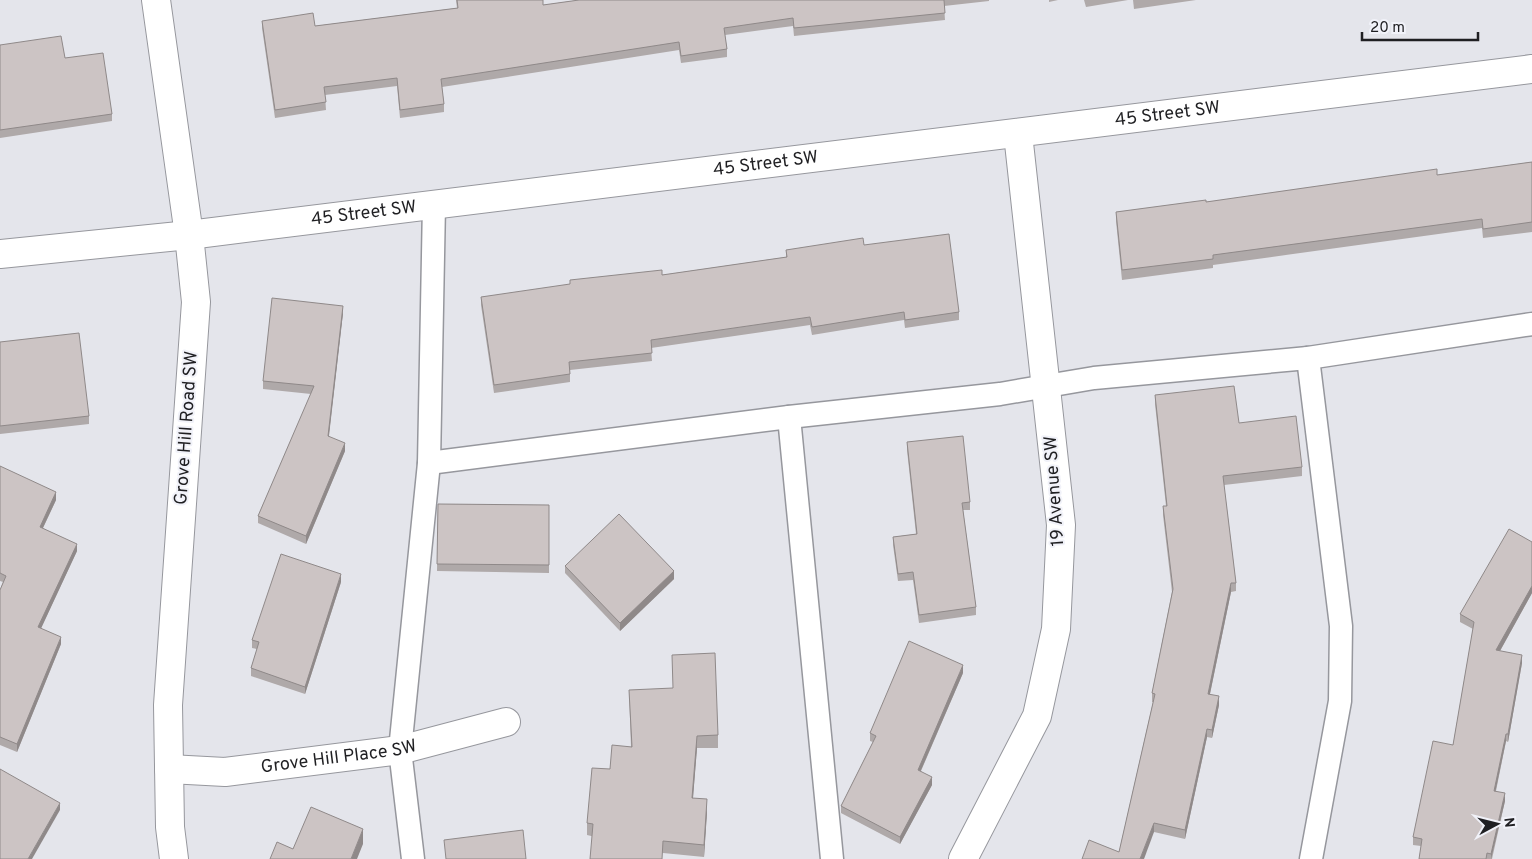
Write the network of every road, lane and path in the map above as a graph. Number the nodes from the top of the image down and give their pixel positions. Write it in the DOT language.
graph roads {
  1 [pos="156,0"];
  2 [pos="1532,69"];
  3 [pos="1018,134"];
  4 [pos="434,204"];
  5 [pos="189,235"];
  6 [pos="0,254"];
  7 [pos="1532,324"];
  8 [pos="1308,358"];
  9 [pos="1045,385"];
  10 [pos="789,418"];
  11 [pos="429,463"];
  12 [pos="506,722"];
  13 [pos="400,750"];
  14 [pos="169,769"];
  15 [pos="174,859"];
  16 [pos="413,859"];
  17 [pos="832,859"];
  18 [pos="963,859"];
  19 [pos="1311,859"];
  1 -- 5 [label="street, Grove Hill Road SW"];
  2 -- 3 [label="street, 45 Street SW"];
  3 -- 4 [label="street, 45 Street SW"];
  3 -- 9 [label="street, 19 Avenue SW"];
  4 -- 5 [label="street, 45 Street SW"];
  4 -- 11 [label="lane"];
  5 -- 6 [label="street, 45 Street SW"];
  5 -- 14 [label="street, Grove Hill Road SW"];
  7 -- 8 [label="lane"];
  8 -- 9 [label="lane"];
  8 -- 19 [label="lane"];
  9 -- 10 [label="lane"];
  9 -- 18 [label="street, 19 Avenue SW"];
  10 -- 11 [label="lane"];
  10 -- 17 [label="lane"];
  11 -- 13 [label="lane"];
  12 -- 13 [label="street, Grove Hill Place SW"];
  13 -- 14 [label="street, Grove Hill Place SW"];
  13 -- 16 [label="lane"];
  14 -- 15 [label="street, Grove Hill Road SW"];
}
